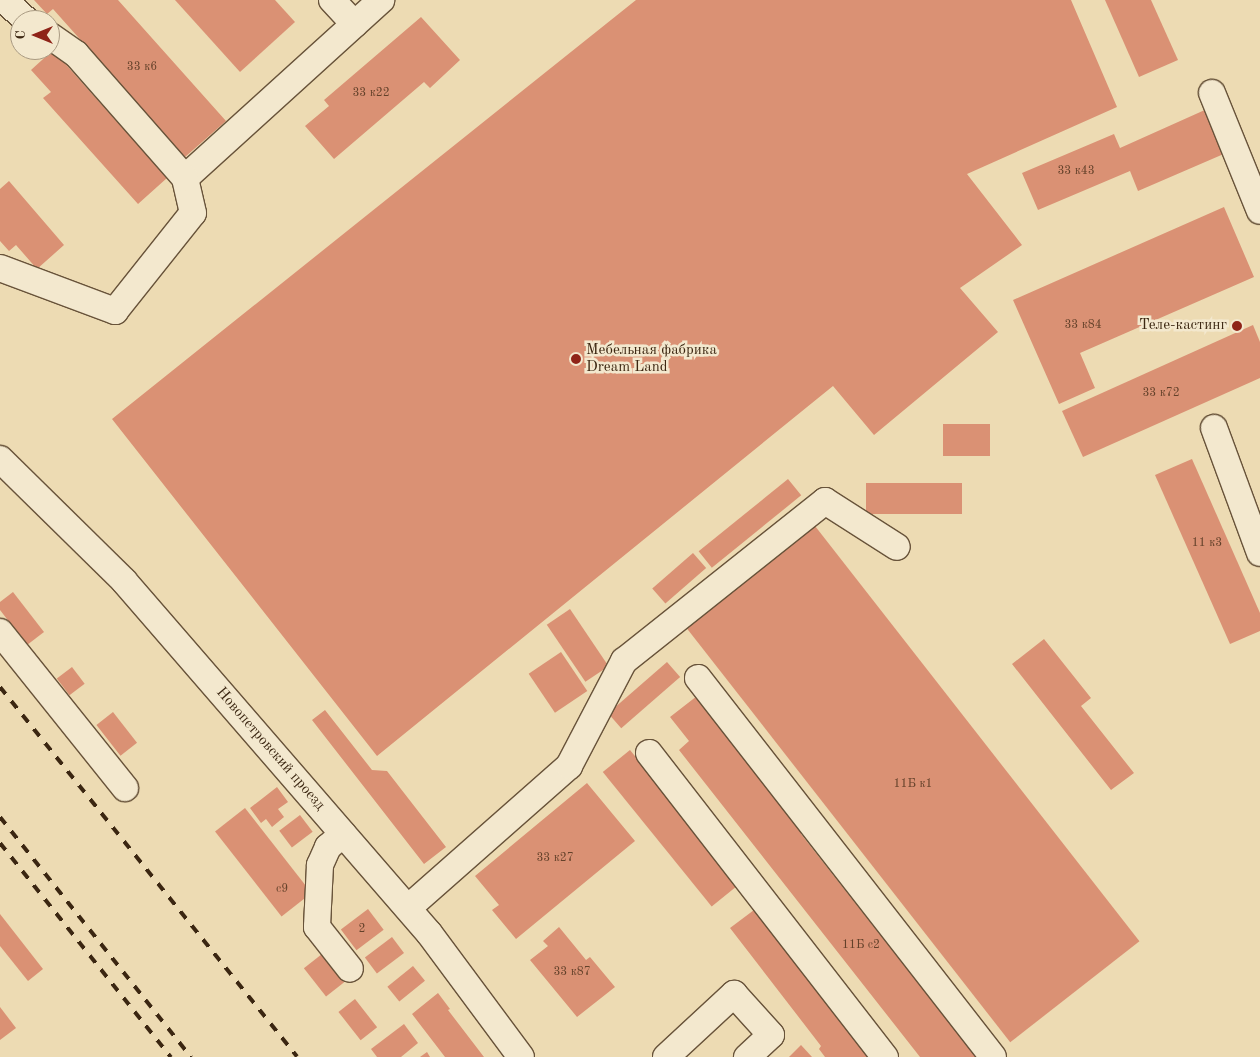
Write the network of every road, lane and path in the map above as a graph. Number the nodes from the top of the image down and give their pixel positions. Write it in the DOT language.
graph roads {
  1 [pos="5,0"];
  2 [pos="332,0"];
  3 [pos="381,0"];
  4 [pos="16,10"];
  5 [pos="354,24"];
  6 [pos="60,43"];
  7 [pos="1212,93"];
  8 [pos="185,178"];
  9 [pos="1260,211"];
  10 [pos="0,268"];
  11 [pos="1214,428"];
  12 [pos="0,459"];
  13 [pos="897,547"];
  14 [pos="1260,553"];
  15 [pos="0,632"];
  16 [pos="698,678"];
  17 [pos="648,753"];
  18 [pos="125,788"];
  19 [pos="343,834"];
  20 [pos="408,908"];
  21 [pos="350,969"];
  22 [pos="521,1057"];
  23 [pos="666,1057"];
  24 [pos="747,1057"];
  25 [pos="885,1057"];
  26 [pos="993,1057"];
  1 -- 4 [label="street"];
  2 -- 5 [label="street"];
  3 -- 5 [label="street"];
  5 -- 8 [label="street"];
  6 -- 8 [label="street"];
  7 -- 9 [label="street"];
  8 -- 10 [label="street"];
  11 -- 14 [label="street"];
  12 -- 19 [label="street, Новопетровский проезд"];
  13 -- 20 [label="street"];
  15 -- 18 [label="street"];
  16 -- 26 [label="street"];
  17 -- 25 [label="street"];
  19 -- 20 [label="street, Новопетровский проезд"];
  19 -- 21 [label="street"];
  20 -- 22 [label="street, Новопетровский проезд"];
  23 -- 24 [label="street"];
}
